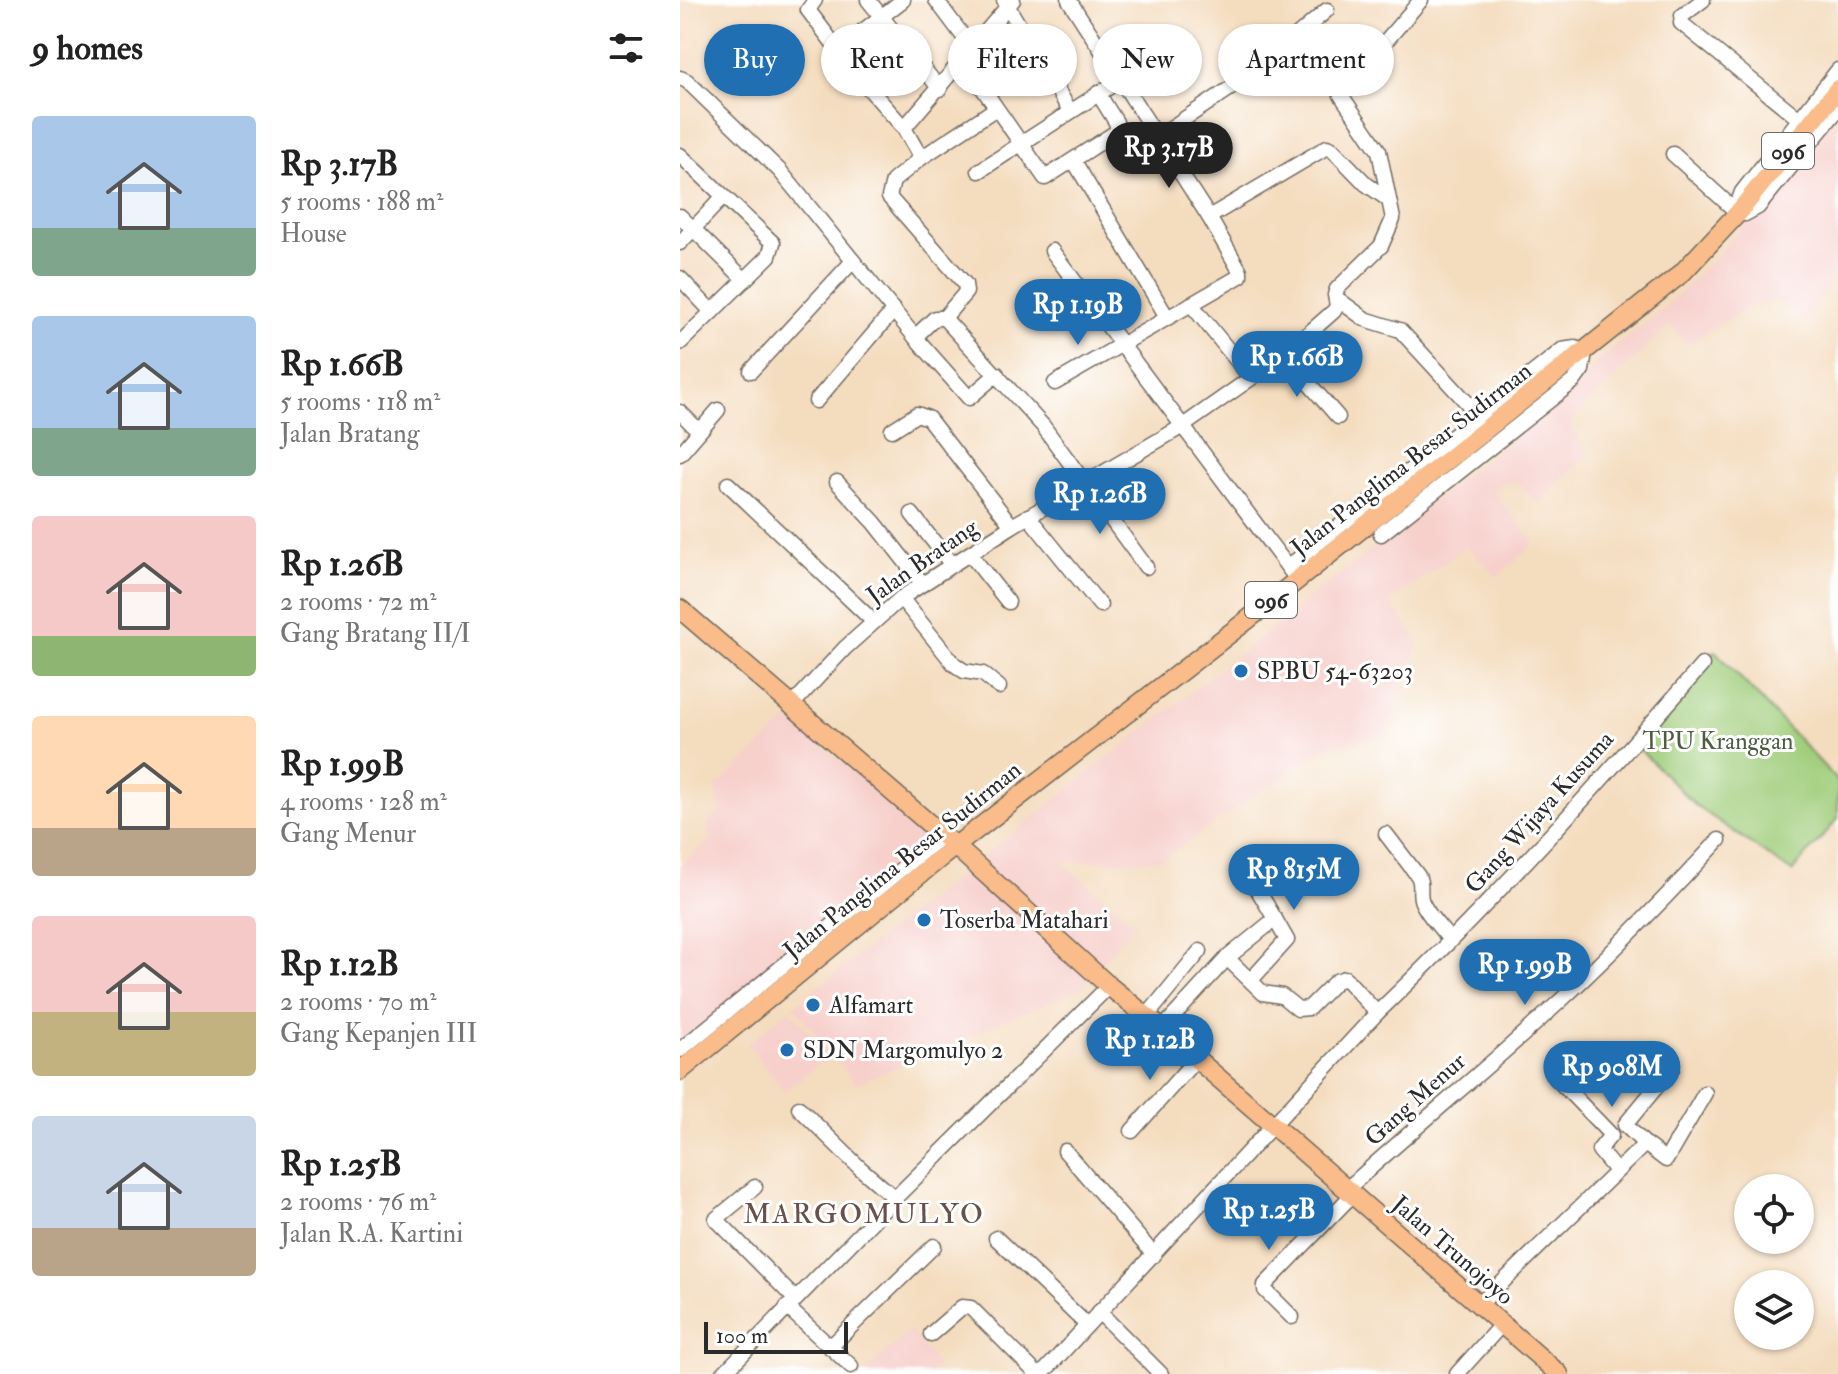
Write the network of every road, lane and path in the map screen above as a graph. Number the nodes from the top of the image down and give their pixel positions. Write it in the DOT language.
graph roads {
  1 [pos="815,0"];
  2 [pos="868,0"];
  3 [pos="903,0"];
  4 [pos="936,0"];
  5 [pos="1421,0"];
  6 [pos="1703,0"];
  7 [pos="1008,2"];
  8 [pos="1075,2"];
  9 [pos="1327,10"];
  10 [pos="881,16"];
  11 [pos="871,24"];
  12 [pos="950,24"];
  13 [pos="991,24"];
  14 [pos="821,27"];
  15 [pos="1093,33"];
  16 [pos="1838,70"];
  17 [pos="680,78"];
  18 [pos="948,79"];
  19 [pos="940,89"];
  20 [pos="1838,89"];
  21 [pos="877,96"];
  22 [pos="989,96"];
  23 [pos="1093,96"];
  24 [pos="1100,96"];
  25 [pos="1130,96"];
  26 [pos="995,109"];
  27 [pos="1838,109"];
  28 [pos="1070,111"];
  29 [pos="1803,122"];
  30 [pos="1833,127"];
  31 [pos="904,128"];
  32 [pos="1157,137"];
  33 [pos="1021,143"];
  34 [pos="1673,154"];
  35 [pos="680,155"];
  36 [pos="921,158"];
  37 [pos="1074,161"];
  38 [pos="1784,165"];
  39 [pos="979,171"];
  40 [pos="723,197"];
  41 [pos="1389,200"];
  42 [pos="1738,213"];
  43 [pos="680,216"];
  44 [pos="1209,217"];
  45 [pos="694,229"];
  46 [pos="680,243"];
  47 [pos="1052,251"];
  48 [pos="853,261"];
  49 [pos="680,278"];
  50 [pos="745,280"];
  51 [pos="1336,298"];
  52 [pos="1191,304"];
  53 [pos="894,310"];
  54 [pos="712,312"];
  55 [pos="1167,317"];
  56 [pos="944,318"];
  57 [pos="915,337"];
  58 [pos="680,343"];
  59 [pos="1121,344"];
  60 [pos="1284,355"];
  61 [pos="751,371"];
  62 [pos="997,374"];
  63 [pos="1251,378"];
  64 [pos="1055,383"];
  65 [pos="816,401"];
  66 [pos="1515,406"];
  67 [pos="718,410"];
  68 [pos="680,412"];
  69 [pos="1338,417"];
  70 [pos="1484,421"];
  71 [pos="1183,426"];
  72 [pos="698,430"];
  73 [pos="892,430"];
  74 [pos="680,454"];
  75 [pos="837,482"];
  76 [pos="1086,483"];
  77 [pos="728,484"];
  78 [pos="912,514"];
  79 [pos="1028,516"];
  80 [pos="1012,526"];
  81 [pos="1381,534"];
  82 [pos="970,554"];
  83 [pos="952,565"];
  84 [pos="1146,567"];
  85 [pos="1293,573"];
  86 [pos="922,583"];
  87 [pos="901,598"];
  88 [pos="1008,602"];
  89 [pos="1100,605"];
  90 [pos="680,609"];
  91 [pos="874,622"];
  92 [pos="1702,665"];
  93 [pos="999,687"];
  94 [pos="792,705"];
  95 [pos="1386,834"];
  96 [pos="1719,840"];
  97 [pos="949,841"];
  98 [pos="1249,875"];
  99 [pos="1275,919"];
  100 [pos="1450,940"];
  101 [pos="1200,951"];
  102 [pos="1227,958"];
  103 [pos="1251,980"];
  104 [pos="1109,986"];
  105 [pos="1377,1013"];
  106 [pos="1147,1016"];
  107 [pos="1162,1029"];
  108 [pos="680,1050"];
  109 [pos="1196,1059"];
  110 [pos="1672,1068"];
  111 [pos="680,1071"];
  112 [pos="1556,1078"];
  113 [pos="1705,1093"];
  114 [pos="799,1108"];
  115 [pos="1274,1126"];
  116 [pos="1132,1131"];
  117 [pos="1645,1144"];
  118 [pos="1065,1151"];
  119 [pos="1616,1171"];
  120 [pos="755,1187"];
  121 [pos="1350,1192"];
  122 [pos="895,1198"];
  123 [pos="996,1238"];
  124 [pos="934,1246"];
  125 [pos="1154,1255"];
  126 [pos="791,1303"];
  127 [pos="1479,1305"];
  128 [pos="1099,1312"];
  129 [pos="1292,1317"];
  130 [pos="1087,1325"];
  131 [pos="1501,1325"];
  132 [pos="931,1334"];
  133 [pos="830,1347"];
  134 [pos="851,1366"];
  135 [pos="723,1374"];
  136 [pos="1039,1374"];
  137 [pos="1161,1374"];
  138 [pos="1457,1374"];
  139 [pos="1559,1374"];
  1 -- 14 [label="street"];
  2 -- 10 [label="street"];
  3 -- 10 [label="street"];
  4 -- 12 [label="street"];
  5 -- 41 [label="street, Jalan Bratang"];
  6 -- 29 [label="street"];
  7 -- 13 [label="street"];
  7 -- 28 [label="street"];
  8 -- 15 [label="street"];
  9 -- 32 [label="street"];
  10 -- 11 [label="street"];
  10 -- 19 [label="street"];
  16 -- 29 [label="street"];
  17 -- 48 [label="street"];
  18 -- 19 [label="street"];
  19 -- 31 [label="street"];
  20 -- 29 [label="main road, Jalan Panglima Besar Sudirman / 096"];
  21 -- 31 [label="street"];
  22 -- 26 [label="street"];
  23 -- 28 [label="street"];
  24 -- 37 [label="street"];
  25 -- 32 [label="street"];
  26 -- 33 [label="street"];
  26 -- 36 [label="street"];
  27 -- 30 [label="street"];
  28 -- 33 [label="street"];
  29 -- 38 [label="main road, Jalan Panglima Besar Sudirman / 096"];
  29 -- 42 [label="street"];
  30 -- 38 [label="street"];
  31 -- 36 [label="street"];
  32 -- 44 [label="street"];
  33 -- 37 [label="street"];
  33 -- 39 [label="street"];
  34 -- 42 [label="street"];
  35 -- 40 [label="street"];
  36 -- 56 [label="street"];
  37 -- 55 [label="street"];
  38 -- 42 [label="main road, Jalan Panglima Besar Sudirman / 096"];
  40 -- 45 [label="street"];
  40 -- 50 [label="street"];
  41 -- 44 [label="street"];
  41 -- 51 [label="street, Jalan Bratang"];
  42 -- 66 [label="main road, Jalan Panglima Besar Sudirman / 096"];
  43 -- 45 [label="street"];
  44 -- 52 [label="street"];
  45 -- 46 [label="street"];
  45 -- 50 [label="street"];
  47 -- 59 [label="street"];
  48 -- 53 [label="street"];
  48 -- 61 [label="street"];
  49 -- 54 [label="street"];
  50 -- 54 [label="street"];
  51 -- 60 [label="street, Jalan Bratang"];
  51 -- 70 [label="street"];
  52 -- 55 [label="street"];
  52 -- 63 [label="street"];
  53 -- 57 [label="street"];
  53 -- 65 [label="street"];
  54 -- 58 [label="street"];
  55 -- 59 [label="street"];
  56 -- 57 [label="street"];
  56 -- 62 [label="street"];
  57 -- 62 [label="street"];
  59 -- 64 [label="street"];
  59 -- 71 [label="street"];
  60 -- 63 [label="street, Jalan Bratang"];
  60 -- 69 [label="street"];
  62 -- 76 [label="street"];
  63 -- 71 [label="street, Jalan Bratang"];
  66 -- 70 [label="main road, Jalan Panglima Besar Sudirman / 096"];
  66 -- 81 [label="street"];
  67 -- 72 [label="street"];
  68 -- 72 [label="street"];
  70 -- 85 [label="main road, Jalan Panglima Besar Sudirman / 096"];
  71 -- 76 [label="street, Jalan Bratang"];
  71 -- 85 [label="street"];
  72 -- 74 [label="street"];
  73 -- 80 [label="street"];
  75 -- 86 [label="street"];
  76 -- 79 [label="street, Jalan Bratang"];
  76 -- 84 [label="street"];
  77 -- 91 [label="street"];
  78 -- 83 [label="street"];
  79 -- 80 [label="street, Jalan Bratang"];
  79 -- 89 [label="street"];
  80 -- 82 [label="street, Jalan Bratang"];
  82 -- 83 [label="street, Jalan Bratang"];
  82 -- 88 [label="street"];
  83 -- 86 [label="street, Jalan Bratang"];
  85 -- 97 [label="main road, Jalan Panglima Besar Sudirman / 096"];
  86 -- 87 [label="street, Jalan Bratang"];
  87 -- 91 [label="street, Jalan Bratang"];
  87 -- 93 [label="street"];
  90 -- 94 [label="main road, Jalan Trunojoyo"];
  91 -- 94 [label="street, Jalan Bratang"];
  92 -- 100 [label="street, Gang Wijaya Kusuma"];
  94 -- 97 [label="main road, Jalan Trunojoyo"];
  95 -- 100 [label="street"];
  96 -- 121 [label="street, Gang Menur"];
  97 -- 104 [label="main road, Jalan Trunojoyo"];
  97 -- 108 [label="street"];
  97 -- 111 [label="main road, Jalan Panglima Besar Sudirman / 096"];
  98 -- 99 [label="street"];
  99 -- 102 [label="street"];
  99 -- 103 [label="street"];
  100 -- 105 [label="street, Gang Wijaya Kusuma"];
  101 -- 106 [label="street"];
  102 -- 103 [label="street"];
  102 -- 107 [label="street"];
  103 -- 105 [label="street"];
  104 -- 106 [label="main road, Jalan Trunojoyo"];
  104 -- 122 [label="street"];
  105 -- 115 [label="street, Gang Wijaya Kusuma"];
  106 -- 107 [label="main road, Jalan Trunojoyo"];
  107 -- 109 [label="main road, Jalan Trunojoyo"];
  109 -- 115 [label="main road, Jalan Trunojoyo"];
  109 -- 116 [label="street"];
  110 -- 117 [label="street"];
  112 -- 119 [label="street"];
  113 -- 117 [label="street"];
  114 -- 122 [label="street"];
  115 -- 121 [label="main road, Jalan Trunojoyo"];
  115 -- 125 [label="street, Gang Wijaya Kusuma"];
  117 -- 119 [label="street"];
  118 -- 125 [label="street"];
  119 -- 127 [label="street"];
  120 -- 126 [label="street"];
  121 -- 127 [label="main road, Jalan Trunojoyo"];
  121 -- 129 [label="street, Gang Menur"];
  122 -- 126 [label="street"];
  123 -- 130 [label="street"];
  124 -- 133 [label="street"];
  125 -- 128 [label="street, Gang Wijaya Kusuma"];
  126 -- 133 [label="street"];
  126 -- 135 [label="street"];
  127 -- 131 [label="main road, Jalan Trunojoyo"];
  128 -- 130 [label="street, Gang Wijaya Kusuma"];
  128 -- 137 [label="street"];
  130 -- 136 [label="street, Gang Wijaya Kusuma"];
  131 -- 138 [label="street"];
  131 -- 139 [label="main road, Jalan Trunojoyo"];
  132 -- 136 [label="street"];
  133 -- 134 [label="street"];
}
